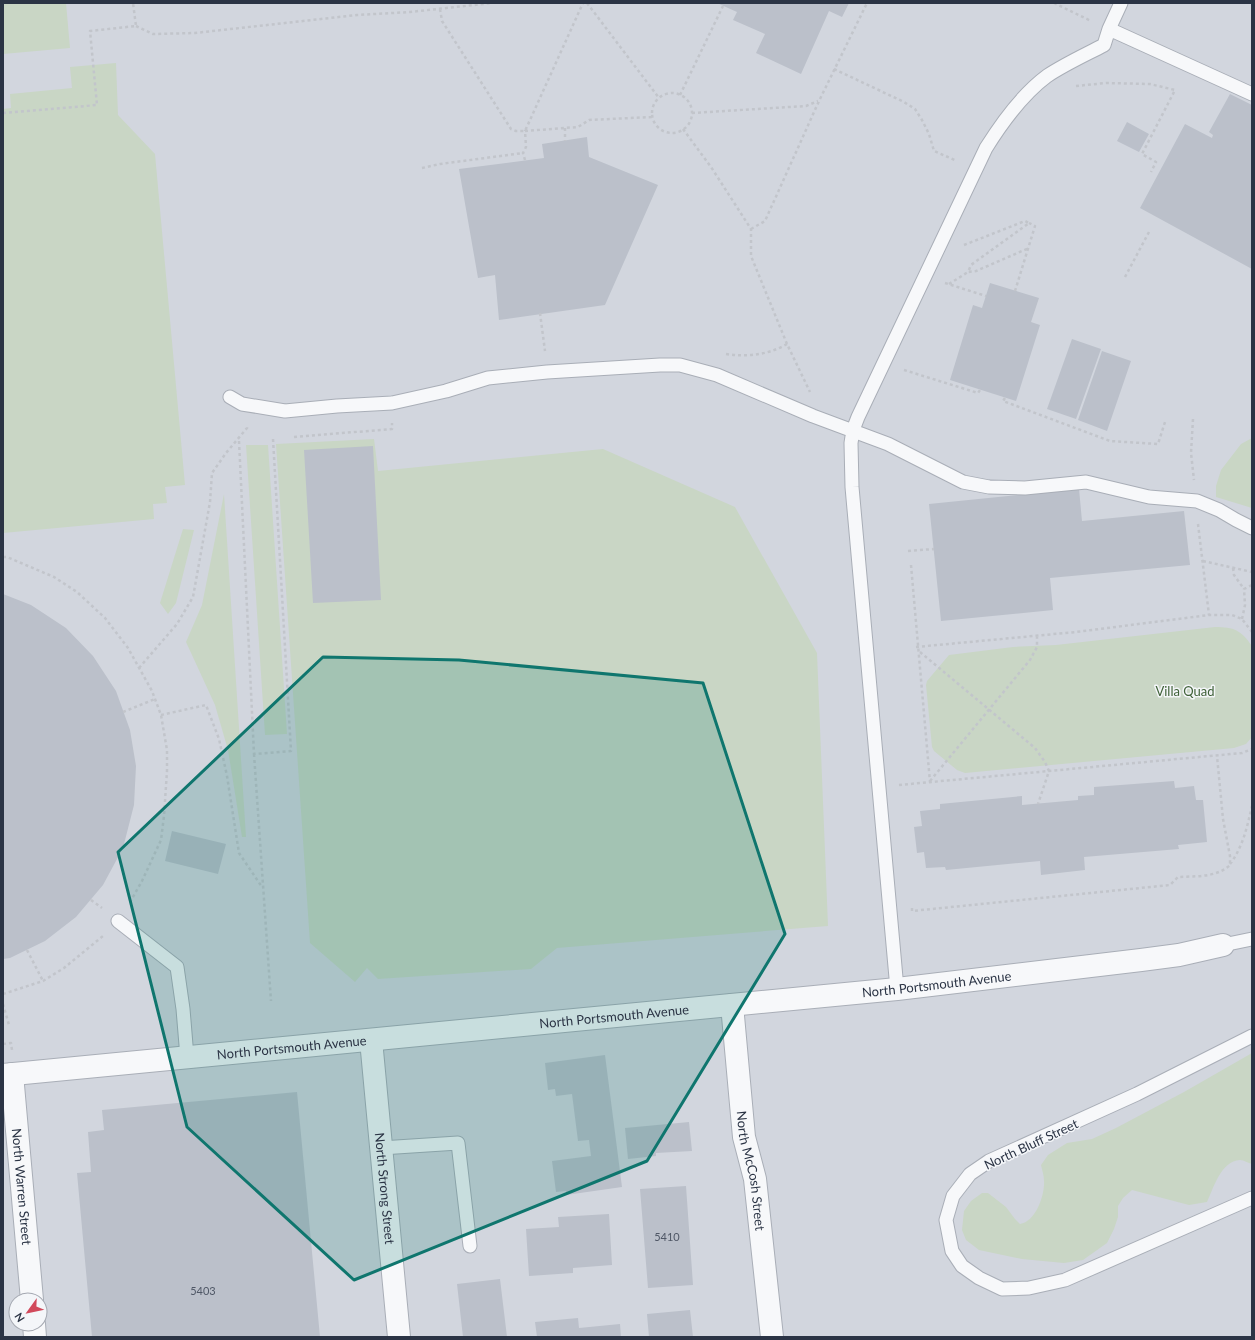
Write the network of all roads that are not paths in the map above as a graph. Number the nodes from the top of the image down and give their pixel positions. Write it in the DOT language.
graph roads {
  1 [pos="1121,3"];
  2 [pos="1109,29"];
  3 [pos="1252,94"];
  4 [pos="230,397"];
  5 [pos="853,430"];
  6 [pos="1252,528"];
  7 [pos="118,921"];
  8 [pos="1252,939"];
  9 [pos="1223,945"];
  10 [pos="898,989"];
  11 [pos="732,1005"];
  12 [pos="1252,1036"];
  13 [pos="371,1040"];
  14 [pos="187,1057"];
  15 [pos="9,1067"];
  16 [pos="381,1148"];
  17 [pos="1252,1198"];
  18 [pos="470,1246"];
  19 [pos="31,1292"];
  20 [pos="399,1337"];
  21 [pos="772,1337"];
  1 -- 2 [label="lane"];
  2 -- 3 [label="lane"];
  2 -- 5 [label="lane"];
  4 -- 5 [label="lane"];
  5 -- 6 [label="lane"];
  5 -- 10 [label="lane"];
  7 -- 14 [label="lane"];
  8 -- 9 [label="lane"];
  9 -- 10 [label="street, North Portsmouth Avenue"];
  10 -- 11 [label="street, North Portsmouth Avenue"];
  11 -- 13 [label="street, North Portsmouth Avenue"];
  11 -- 21 [label="street, North McCosh Street"];
  12 -- 17 [label="lane, North Bluff Street"];
  13 -- 14 [label="street, North Portsmouth Avenue"];
  13 -- 16 [label="street, North Strong Street"];
  14 -- 15 [label="street, North Portsmouth Avenue"];
  15 -- 19 [label="street, North Warren Street"];
  16 -- 18 [label="lane"];
  16 -- 20 [label="street, North Strong Street"];
}
